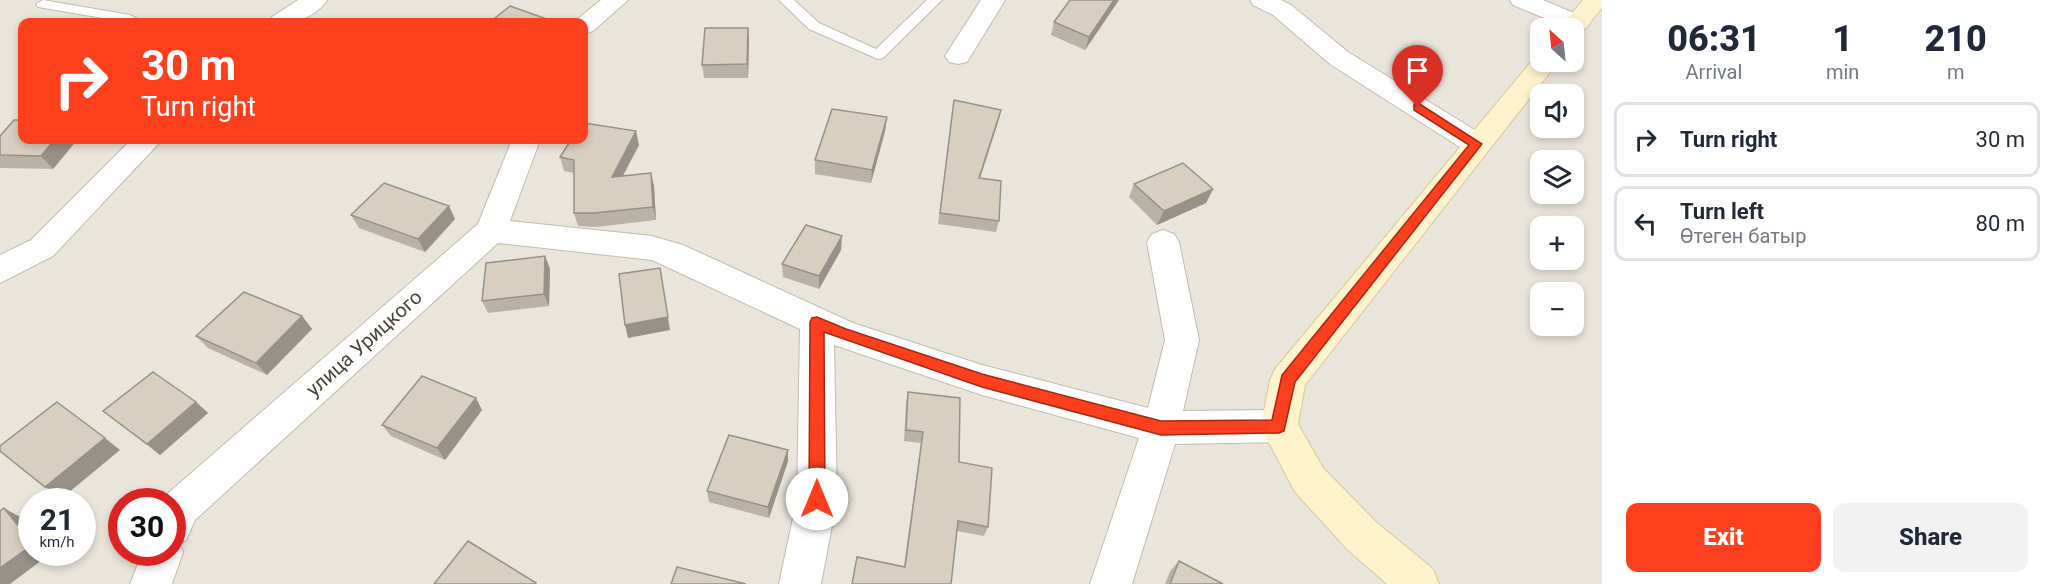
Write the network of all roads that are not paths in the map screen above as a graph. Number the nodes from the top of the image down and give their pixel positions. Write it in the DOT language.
graph roads {
  1 [pos="315,0"];
  2 [pos="616,0"];
  3 [pos="786,0"];
  4 [pos="935,0"];
  5 [pos="993,0"];
  6 [pos="1262,0"];
  7 [pos="1522,0"];
  8 [pos="1596,0"];
  9 [pos="43,4"];
  10 [pos="130,18"];
  11 [pos="287,18"];
  12 [pos="1559,18"];
  13 [pos="1581,18"];
  14 [pos="588,23"];
  15 [pos="958,56"];
  16 [pos="1537,72"];
  17 [pos="144,144"];
  18 [pos="524,144"];
  19 [pos="1476,144"];
  20 [pos="491,231"];
  21 [pos="1163,242"];
  22 [pos="0,270"];
  23 [pos="817,322"];
  24 [pos="1279,426"];
  25 [pos="1161,428"];
  26 [pos="186,503"];
  27 [pos="158,566"];
  28 [pos="151,584"];
  29 [pos="800,584"];
  30 [pos="1111,584"];
  31 [pos="1418,584"];
  1 -- 11 [label="street"];
  2 -- 14 [label="street"];
  3 -- 4 [label="lane"];
  5 -- 15 [label="street"];
  6 -- 19 [label="street"];
  7 -- 12 [label="street"];
  8 -- 13 [label="street"];
  9 -- 10 [label="lane"];
  16 -- 19 [label="street"];
  17 -- 22 [label="street"];
  18 -- 20 [label="street, улица Урицкого"];
  19 -- 24 [label="street"];
  20 -- 23 [label="street"];
  20 -- 26 [label="street, улица Урицкого"];
  21 -- 25 [label="street"];
  23 -- 25 [label="street"];
  23 -- 29 [label="street"];
  24 -- 25 [label="street"];
  24 -- 31 [label="street"];
  25 -- 30 [label="street"];
  27 -- 28 [label="street"];
}
